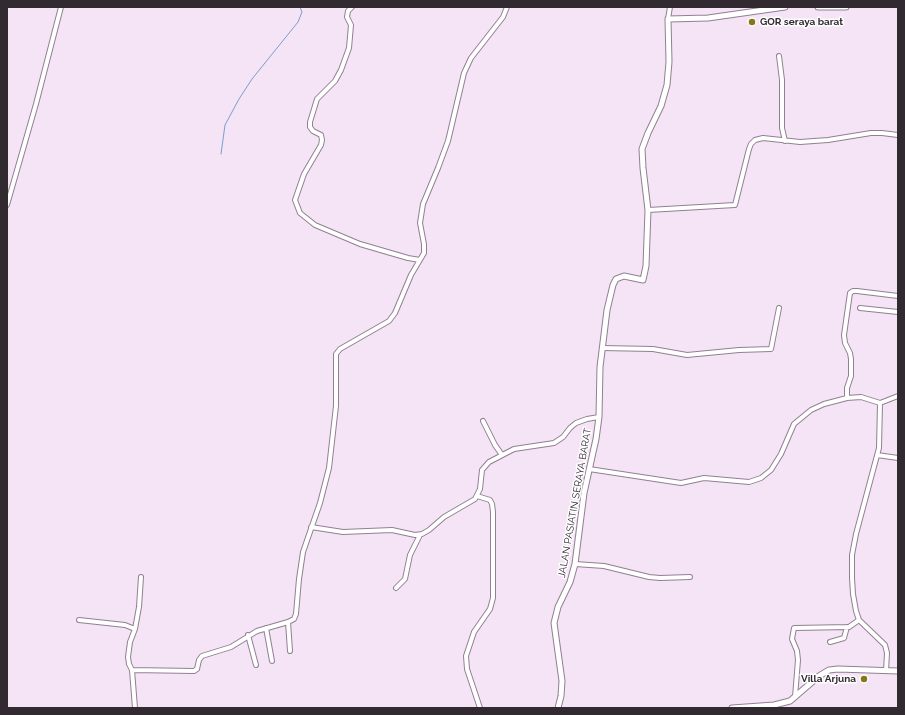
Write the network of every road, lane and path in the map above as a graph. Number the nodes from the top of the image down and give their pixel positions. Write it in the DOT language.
graph roads {
  1 [pos="61,7"];
  2 [pos="352,7"];
  3 [pos="507,7"];
  4 [pos="670,7"];
  5 [pos="785,7"];
  6 [pos="818,7"];
  7 [pos="846,7"];
  8 [pos="668,19"];
  9 [pos="779,56"];
  10 [pos="898,135"];
  11 [pos="785,141"];
  12 [pos="7,205"];
  13 [pos="648,210"];
  14 [pos="420,260"];
  15 [pos="898,296"];
  16 [pos="779,308"];
  17 [pos="860,308"];
  18 [pos="898,312"];
  19 [pos="602,348"];
  20 [pos="898,396"];
  21 [pos="847,398"];
  22 [pos="880,403"];
  23 [pos="599,417"];
  24 [pos="483,421"];
  25 [pos="502,455"];
  26 [pos="877,455"];
  27 [pos="898,458"];
  28 [pos="589,469"];
  29 [pos="477,496"];
  30 [pos="311,527"];
  31 [pos="420,535"];
  32 [pos="575,564"];
  33 [pos="141,577"];
  34 [pos="690,577"];
  35 [pos="396,588"];
  36 [pos="79,620"];
  37 [pos="858,620"];
  38 [pos="288,622"];
  39 [pos="848,627"];
  40 [pos="266,628"];
  41 [pos="135,629"];
  42 [pos="248,635"];
  43 [pos="830,642"];
  44 [pos="290,651"];
  45 [pos="272,661"];
  46 [pos="256,665"];
  47 [pos="132,670"];
  48 [pos="886,671"];
  49 [pos="898,671"];
  50 [pos="795,698"];
  51 [pos="135,708"];
  52 [pos="480,708"];
  53 [pos="558,708"];
  54 [pos="732,708"];
  1 -- 12 [label="street"];
  2 -- 14 [label="street"];
  3 -- 14 [label="street"];
  4 -- 8 [label="street"];
  5 -- 8 [label="street"];
  6 -- 7 [label="street"];
  8 -- 13 [label="street"];
  9 -- 11 [label="street"];
  10 -- 11 [label="street"];
  11 -- 13 [label="street"];
  13 -- 19 [label="street, JALAN PASIATIN SERAYA BARAT"];
  14 -- 30 [label="street"];
  15 -- 21 [label="street"];
  16 -- 19 [label="street"];
  17 -- 18 [label="street"];
  19 -- 23 [label="street, JALAN PASIATIN SERAYA BARAT"];
  20 -- 22 [label="street"];
  21 -- 22 [label="street"];
  21 -- 28 [label="street"];
  22 -- 26 [label="street"];
  23 -- 25 [label="street"];
  23 -- 28 [label="street, JALAN PASIATIN SERAYA BARAT"];
  24 -- 25 [label="street"];
  25 -- 29 [label="street"];
  26 -- 27 [label="street"];
  26 -- 37 [label="street"];
  28 -- 32 [label="street, JALAN PASIATIN SERAYA BARAT"];
  29 -- 31 [label="street"];
  29 -- 52 [label="street"];
  30 -- 31 [label="street"];
  30 -- 38 [label="street"];
  31 -- 35 [label="street"];
  32 -- 34 [label="street"];
  32 -- 53 [label="street, JALAN PASIATIN SERAYA BARAT"];
  33 -- 41 [label="street"];
  36 -- 41 [label="street"];
  37 -- 39 [label="street"];
  37 -- 48 [label="street"];
  38 -- 40 [label="street"];
  38 -- 44 [label="street"];
  39 -- 43 [label="street"];
  39 -- 50 [label="street"];
  40 -- 42 [label="street"];
  40 -- 45 [label="street"];
  41 -- 47 [label="street"];
  42 -- 46 [label="street"];
  42 -- 47 [label="street"];
  47 -- 51 [label="street"];
  48 -- 49 [label="street"];
  48 -- 50 [label="street"];
  50 -- 54 [label="street"];
}
